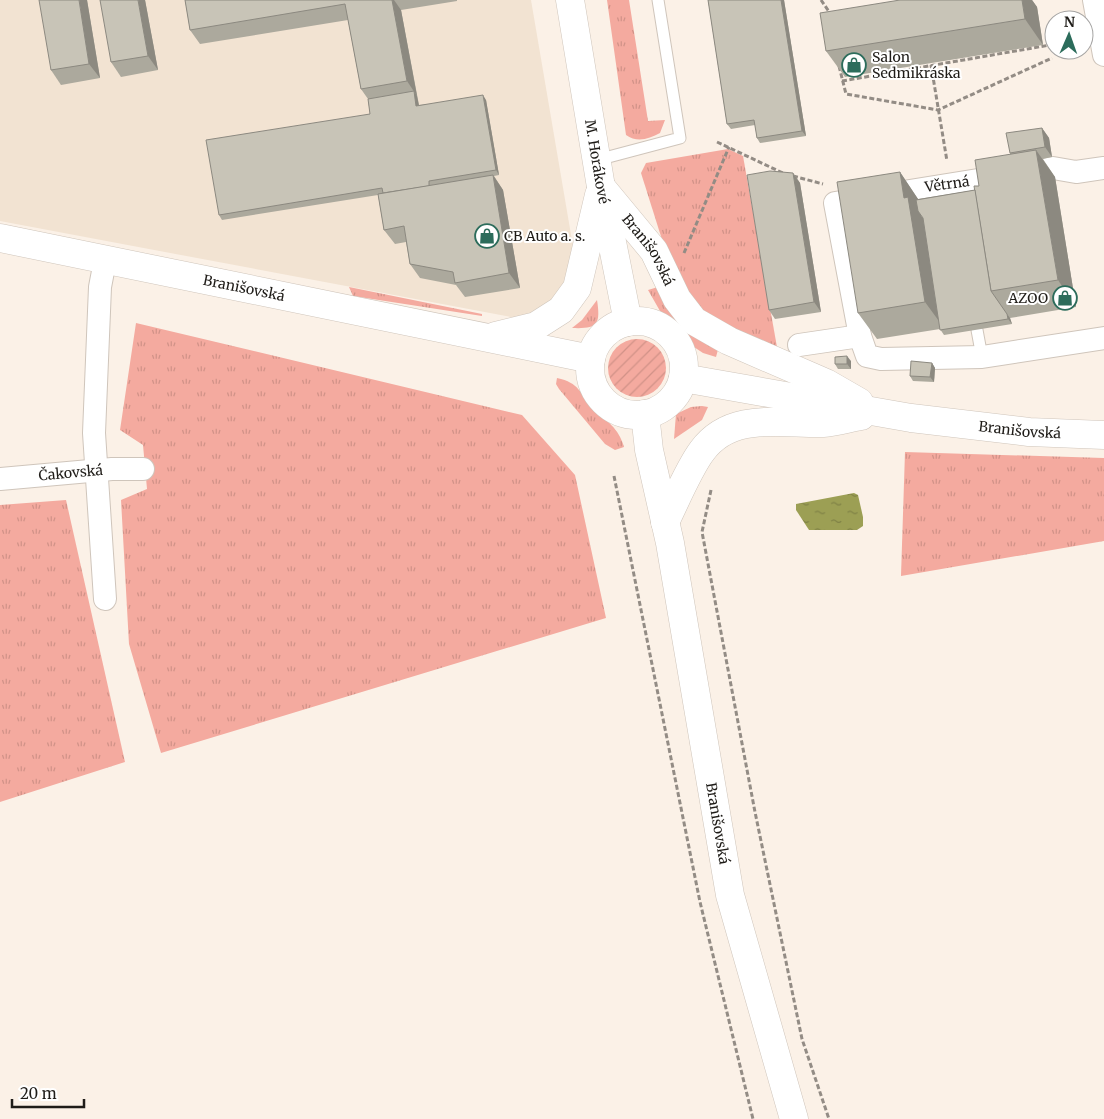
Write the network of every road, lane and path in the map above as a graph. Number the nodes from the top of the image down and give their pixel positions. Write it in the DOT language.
graph roads {
  1 [pos="570,0"];
  2 [pos="658,0"];
  3 [pos="821,0"];
  4 [pos="1094,0"];
  5 [pos="832,16"];
  6 [pos="1044,46"];
  7 [pos="1104,51"];
  8 [pos="1104,55"];
  9 [pos="1048,60"];
  10 [pos="839,63"];
  11 [pos="931,65"];
  12 [pos="842,81"];
  13 [pos="938,110"];
  14 [pos="717,142"];
  15 [pos="728,148"];
  16 [pos="597,160"];
  17 [pos="1104,168"];
  18 [pos="951,184"];
  19 [pos="601,187"];
  20 [pos="835,203"];
  21 [pos="0,238"];
  22 [pos="681,260"];
  23 [pos="105,261"];
  24 [pos="628,322"];
  25 [pos="977,330"];
  26 [pos="860,336"];
  27 [pos="488,338"];
  28 [pos="1104,338"];
  29 [pos="799,345"];
  30 [pos="982,357"];
  31 [pos="591,359"];
  32 [pos="683,378"];
  33 [pos="877,412"];
  34 [pos="645,414"];
  35 [pos="1104,435"];
  36 [pos="143,469"];
  37 [pos="95,472"];
  38 [pos="614,476"];
  39 [pos="0,480"];
  40 [pos="712,482"];
  41 [pos="665,522"];
  42 [pos="105,599"];
  43 [pos="753,1119"];
  44 [pos="794,1119"];
  45 [pos="829,1119"];
  1 -- 16 [label="street, M. Horákové"];
  2 -- 16 [label="lane"];
  3 -- 5 [label="path"];
  4 -- 7 [label="street"];
  6 -- 11 [label="path"];
  7 -- 8 [label="street"];
  9 -- 13 [label="path"];
  10 -- 12 [label="path"];
  11 -- 12 [label="path"];
  11 -- 13 [label="path"];
  12 -- 13 [label="path"];
  13 -- 18 [label="path"];
  14 -- 15 [label="path"];
  15 -- 20 [label="path"];
  15 -- 22 [label="path"];
  16 -- 19 [label="street, M. Horákové"];
  17 -- 18 [label="street, Větrná"];
  18 -- 20 [label="street, Větrná"];
  19 -- 24 [label="street, M. Horákové"];
  19 -- 27 [label="street, Branišovská"];
  19 -- 33 [label="street, Branišovská"];
  20 -- 26 [label="street"];
  21 -- 23 [label="street, Branišovská"];
  23 -- 27 [label="street, Branišovská"];
  23 -- 37 [label="street"];
  24 -- 31 [label="street"];
  24 -- 32 [label="street"];
  25 -- 30 [label="lane"];
  26 -- 29 [label="street"];
  26 -- 30 [label="street"];
  27 -- 31 [label="street, Branišovská"];
  28 -- 30 [label="street"];
  31 -- 34 [label="street"];
  32 -- 33 [label="street, Branišovská"];
  32 -- 34 [label="street"];
  33 -- 35 [label="street, Branišovská"];
  33 -- 41 [label="street, Branišovská"];
  34 -- 41 [label="street, Branišovská"];
  36 -- 37 [label="street, Čakovská"];
  37 -- 39 [label="street, Čakovská"];
  37 -- 42 [label="street"];
  38 -- 43 [label="path"];
  40 -- 45 [label="path"];
  41 -- 44 [label="street, Branišovská"];
}
